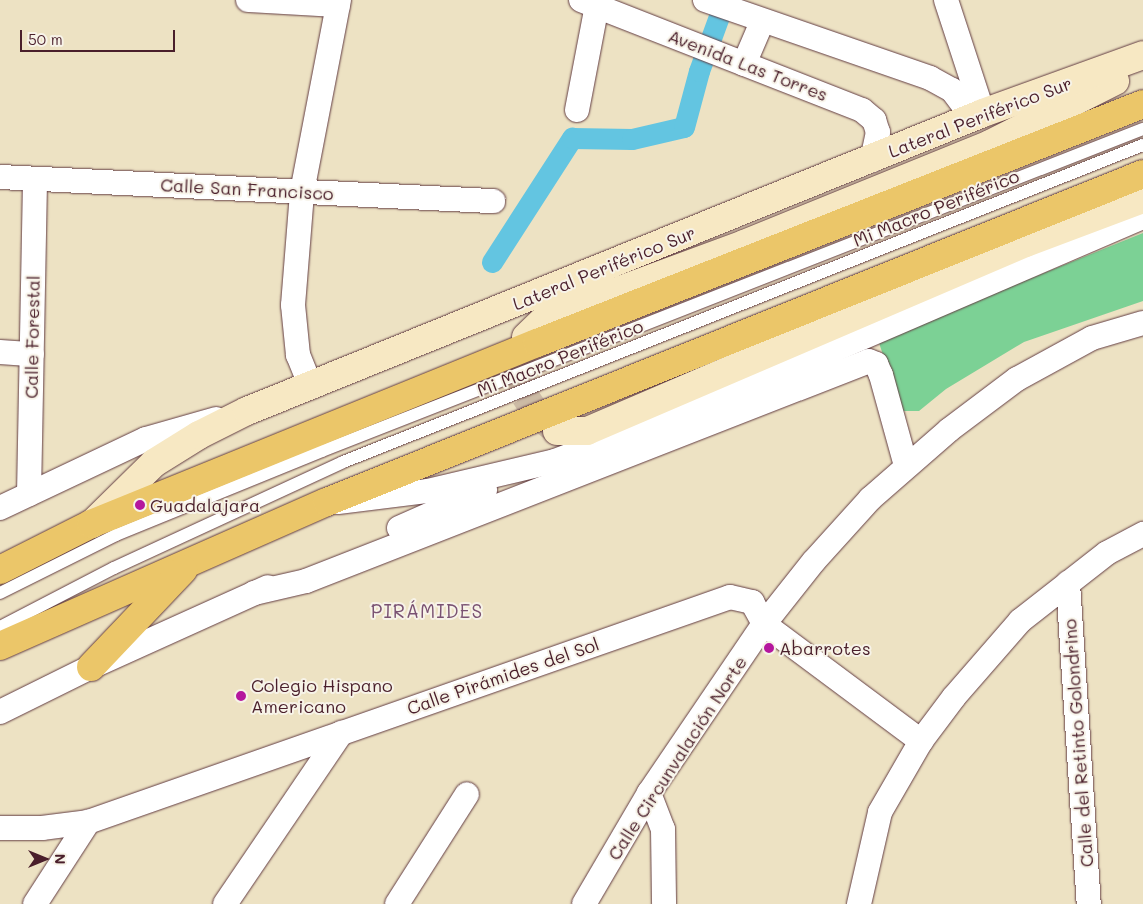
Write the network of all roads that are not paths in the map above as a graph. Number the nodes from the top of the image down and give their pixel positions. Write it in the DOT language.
graph roads {
  1 [pos="248,0"];
  2 [pos="705,0"];
  3 [pos="946,0"];
  4 [pos="338,2"];
  5 [pos="592,2"];
  6 [pos="758,20"];
  7 [pos="1143,55"];
  8 [pos="1143,62"];
  9 [pos="742,63"];
  10 [pos="1143,104"];
  11 [pos="577,110"];
  12 [pos="978,115"];
  13 [pos="1143,129"];
  14 [pos="1143,145"];
  15 [pos="872,160"];
  16 [pos="1143,174"];
  17 [pos="0,177"];
  18 [pos="35,179"];
  19 [pos="302,192"];
  20 [pos="1143,199"];
  21 [pos="493,201"];
  22 [pos="1143,217"];
  23 [pos="1143,323"];
  24 [pos="526,337"];
  25 [pos="0,352"];
  26 [pos="32,354"];
  27 [pos="311,386"];
  28 [pos="247,411"];
  29 [pos="557,431"];
  30 [pos="555,461"];
  31 [pos="906,466"];
  32 [pos="29,494"];
  33 [pos="327,502"];
  34 [pos="0,508"];
  35 [pos="91,524"];
  36 [pos="1143,534"];
  37 [pos="191,561"];
  38 [pos="0,570"];
  39 [pos="1068,583"];
  40 [pos="0,593"];
  41 [pos="254,593"];
  42 [pos="764,624"];
  43 [pos="0,627"];
  44 [pos="0,646"];
  45 [pos="91,667"];
  46 [pos="0,712"];
  47 [pos="341,733"];
  48 [pos="921,741"];
  49 [pos="649,793"];
  50 [pos="467,794"];
  51 [pos="88,822"];
  52 [pos="0,828"];
  53 [pos="35,904"];
  54 [pos="225,904"];
  55 [pos="398,904"];
  56 [pos="584,904"];
  57 [pos="664,904"];
  58 [pos="859,904"];
  59 [pos="1089,904"];
  1 -- 4 [label="street"];
  2 -- 6 [label="street"];
  3 -- 12 [label="street"];
  4 -- 19 [label="street"];
  5 -- 9 [label="street, Avenida Las Torres"];
  5 -- 11 [label="street"];
  6 -- 9 [label="street"];
  6 -- 12 [label="street"];
  7 -- 12 [label="main road, Lateral Periférico Sur"];
  8 -- 24 [label="main road"];
  9 -- 15 [label="street, Avenida Las Torres"];
  10 -- 35 [label="highway"];
  12 -- 15 [label="main road, Lateral Periférico Sur"];
  13 -- 40 [label="lane, Mi Macro Periférico"];
  14 -- 43 [label="lane, Mi Macro Periférico"];
  15 -- 27 [label="main road, Lateral Periférico Sur"];
  16 -- 33 [label="highway"];
  17 -- 18 [label="street, Calle San Francisco"];
  18 -- 19 [label="street, Calle San Francisco"];
  18 -- 26 [label="street, Calle Forestal"];
  19 -- 21 [label="street, Calle San Francisco"];
  19 -- 27 [label="street"];
  20 -- 29 [label="main road"];
  22 -- 30 [label="street"];
  23 -- 31 [label="street, Calle Circunvalación Norte"];
  25 -- 26 [label="street"];
  26 -- 32 [label="street, Calle Forestal"];
  27 -- 28 [label="main road, Lateral Periférico Sur"];
  28 -- 32 [label="street"];
  28 -- 35 [label="main road, Lateral Periférico Sur"];
  30 -- 33 [label="street"];
  30 -- 41 [label="street"];
  31 -- 41 [label="street"];
  31 -- 42 [label="street, Calle Circunvalación Norte"];
  32 -- 34 [label="street"];
  33 -- 37 [label="highway"];
  35 -- 38 [label="highway"];
  36 -- 39 [label="street"];
  37 -- 44 [label="highway"];
  37 -- 45 [label="highway"];
  39 -- 48 [label="street"];
  39 -- 59 [label="street, Calle del Retinto Golondrino"];
  41 -- 45 [label="street"];
  42 -- 47 [label="street, Calle Pirámides del Sol"];
  42 -- 48 [label="street"];
  42 -- 49 [label="street, Calle Circunvalación Norte"];
  45 -- 46 [label="street"];
  47 -- 51 [label="street, Calle Pirámides del Sol"];
  47 -- 54 [label="street"];
  48 -- 58 [label="street"];
  49 -- 56 [label="street, Calle Circunvalación Norte"];
  49 -- 57 [label="street"];
  50 -- 55 [label="street"];
  51 -- 52 [label="street, Calle Pirámides del Sol"];
  51 -- 53 [label="street"];
}
